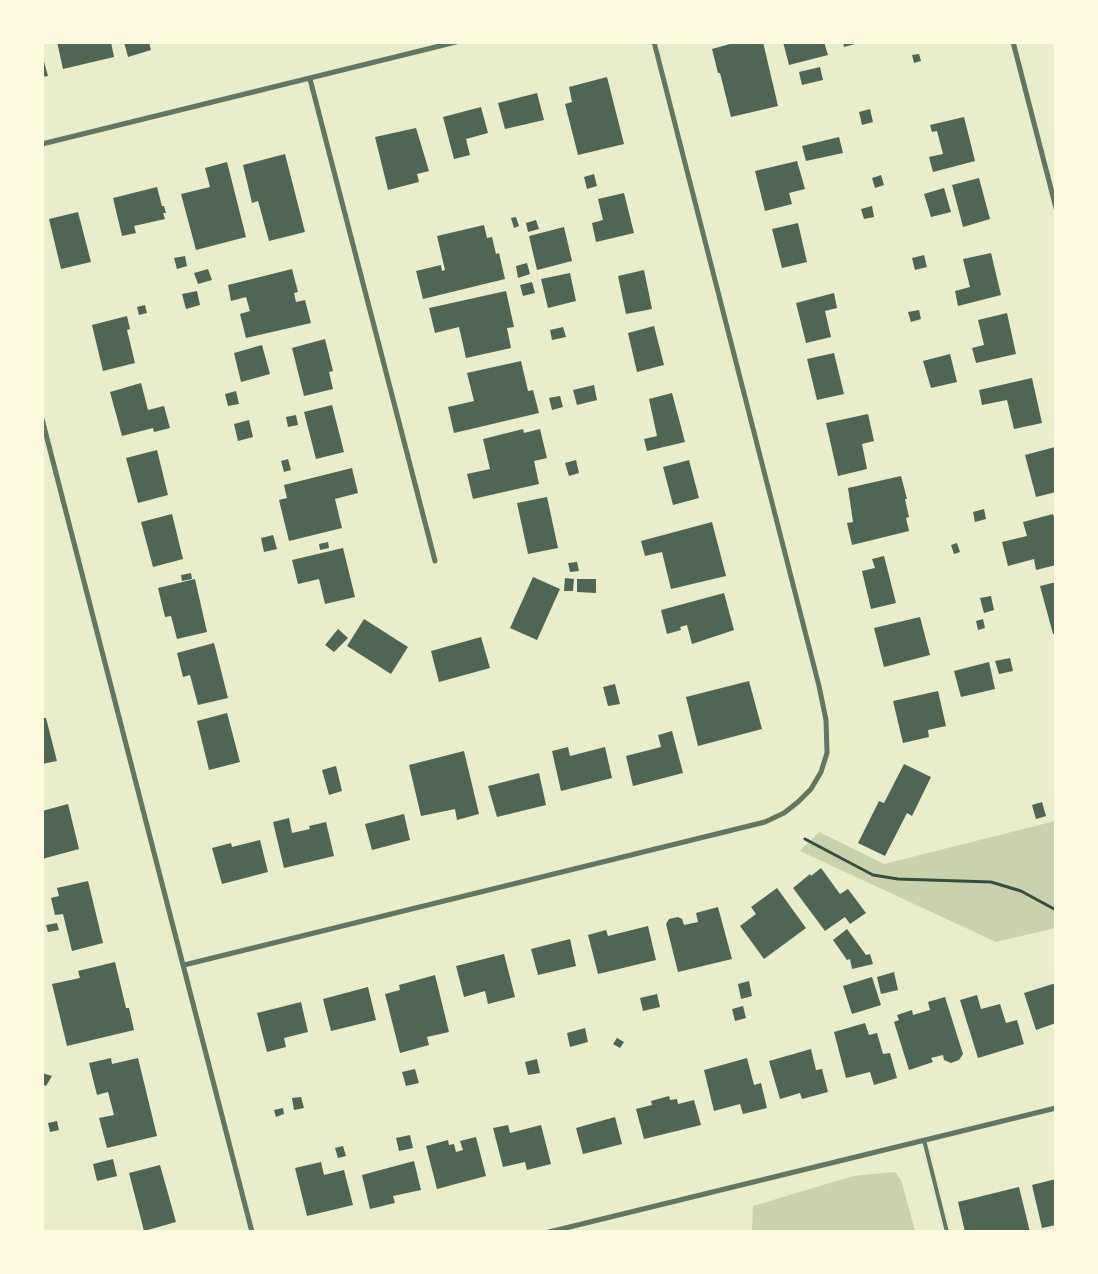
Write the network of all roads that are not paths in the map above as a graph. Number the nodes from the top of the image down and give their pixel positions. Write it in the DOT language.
graph roads {
  1 [pos="456,42"];
  2 [pos="654,42"];
  3 [pos="1014,42"];
  4 [pos="310,79"];
  5 [pos="42,144"];
  6 [pos="1056,208"];
  7 [pos="42,419"];
  8 [pos="436,561"];
  9 [pos="184,965"];
  10 [pos="1056,1108"];
  11 [pos="924,1140"];
  12 [pos="252,1232"];
  13 [pos="549,1232"];
  14 [pos="947,1232"];
  1 -- 4 [label="street"];
  2 -- 9 [label="street"];
  3 -- 6 [label="street"];
  4 -- 5 [label="street"];
  4 -- 8 [label="street"];
  7 -- 9 [label="street"];
  9 -- 12 [label="street"];
  10 -- 11 [label="street"];
  11 -- 13 [label="street"];
  11 -- 14 [label="lane"];
}
